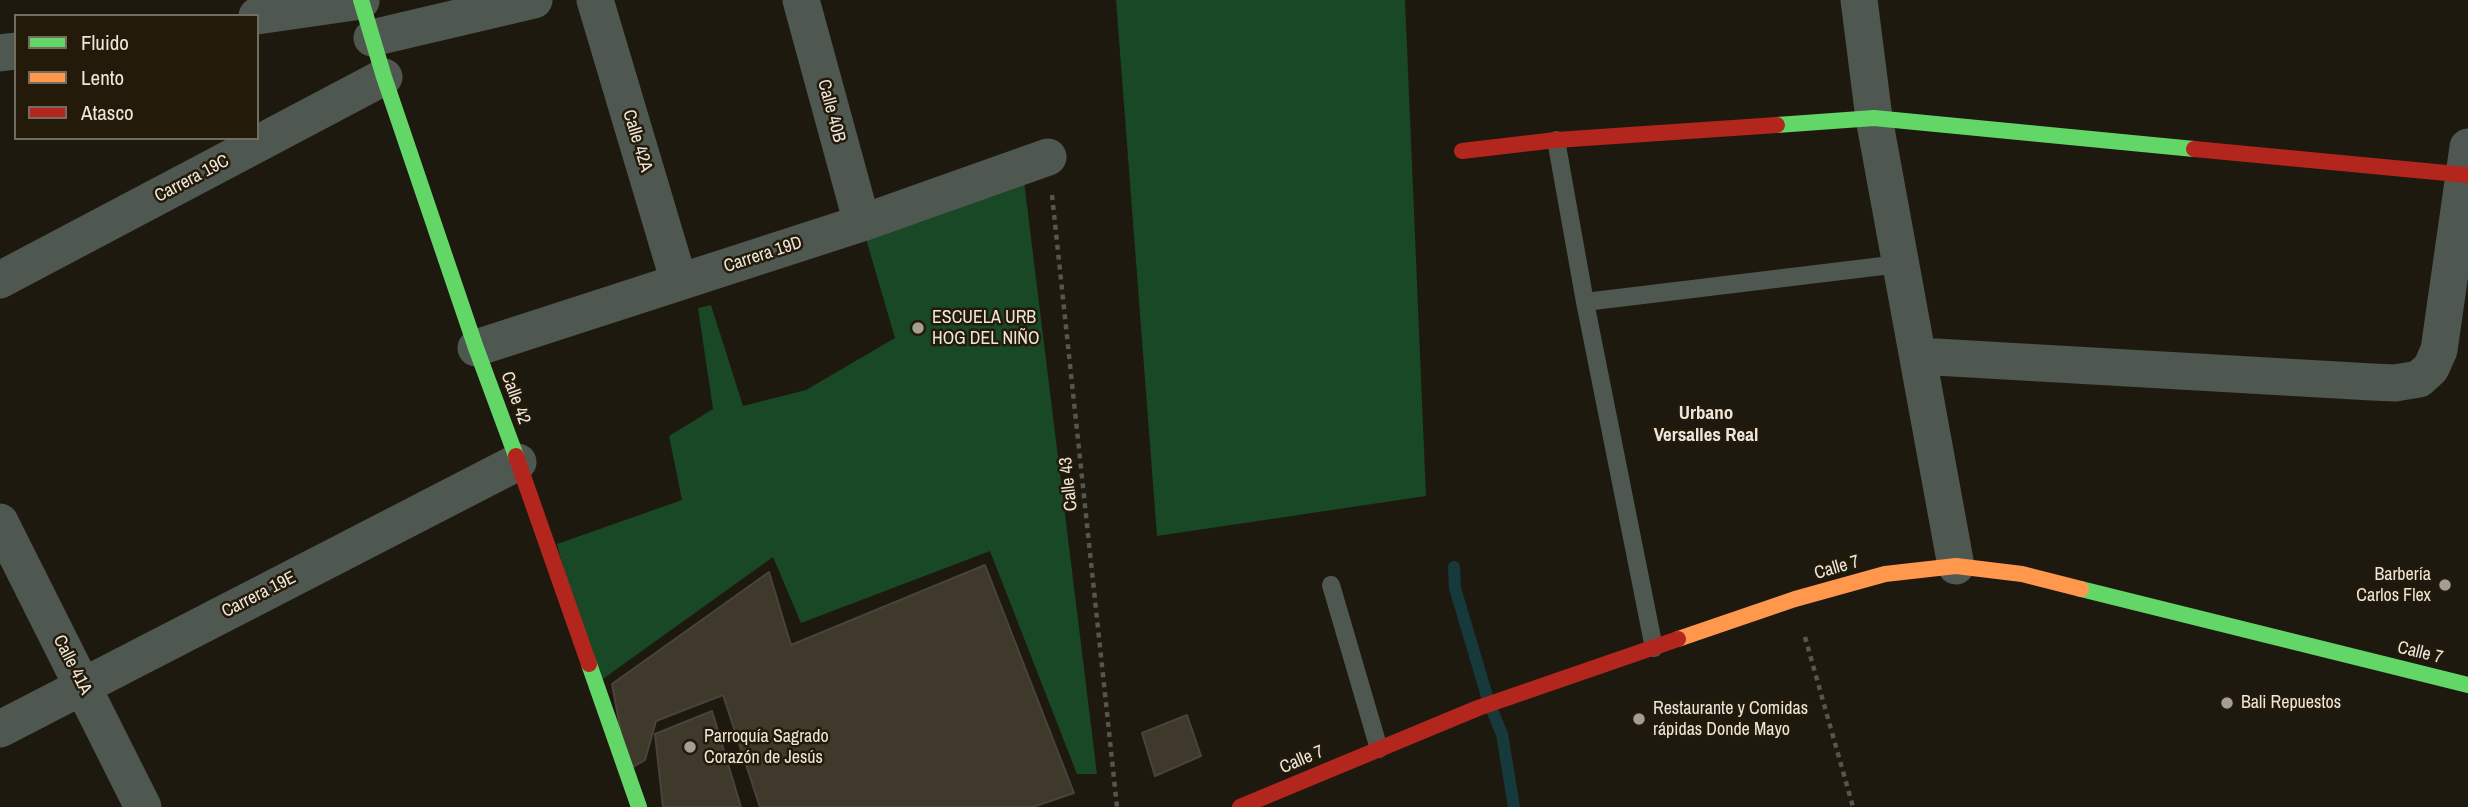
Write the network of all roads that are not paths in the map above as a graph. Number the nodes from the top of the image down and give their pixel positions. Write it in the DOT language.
graph roads {
  1 [pos="534,0"];
  2 [pos="595,0"];
  3 [pos="801,0"];
  4 [pos="1859,0"];
  5 [pos="361,1"];
  6 [pos="259,16"];
  7 [pos="372,38"];
  8 [pos="384,77"];
  9 [pos="1874,118"];
  10 [pos="1556,139"];
  11 [pos="1462,151"];
  12 [pos="1048,158"];
  13 [pos="2467,165"];
  14 [pos="862,223"];
  15 [pos="1899,264"];
  16 [pos="0,281"];
  17 [pos="679,282"];
  18 [pos="1585,302"];
  19 [pos="476,348"];
  20 [pos="1918,356"];
  21 [pos="519,462"];
  22 [pos="0,522"];
  23 [pos="1956,566"];
  24 [pos="1331,585"];
  25 [pos="1654,648"];
  26 [pos="2468,685"];
  27 [pos="83,686"];
  28 [pos="0,729"];
  29 [pos="1379,748"];
  30 [pos="144,807"];
  31 [pos="639,807"];
  32 [pos="1240,807"];
  1 -- 7 [label="street"];
  2 -- 17 [label="street, Calle 42A"];
  3 -- 14 [label="street, Calle 40B"];
  4 -- 9 [label="street"];
  5 -- 6 [label="street"];
  5 -- 7 [label="street, Calle 42"];
  7 -- 8 [label="street, Calle 42"];
  8 -- 16 [label="street, Carrera 19C"];
  8 -- 19 [label="street, Calle 42"];
  9 -- 10 [label="street"];
  9 -- 13 [label="street"];
  9 -- 15 [label="street"];
  10 -- 11 [label="street"];
  10 -- 18 [label="lane"];
  12 -- 14 [label="street, Carrera 19D"];
  13 -- 20 [label="street"];
  14 -- 17 [label="street, Carrera 19D"];
  15 -- 18 [label="lane"];
  15 -- 20 [label="street"];
  17 -- 19 [label="street, Carrera 19D"];
  18 -- 25 [label="lane"];
  19 -- 21 [label="street, Calle 42"];
  20 -- 23 [label="street"];
  21 -- 27 [label="street, Carrera 19E"];
  21 -- 31 [label="street, Calle 42"];
  22 -- 27 [label="street, Calle 41A"];
  23 -- 25 [label="street, Calle 7"];
  23 -- 26 [label="street, Calle 7"];
  24 -- 29 [label="lane"];
  25 -- 29 [label="street, Calle 7"];
  27 -- 28 [label="street, Carrera 19E"];
  27 -- 30 [label="street, Calle 41A"];
  29 -- 32 [label="street, Calle 7"];
}
